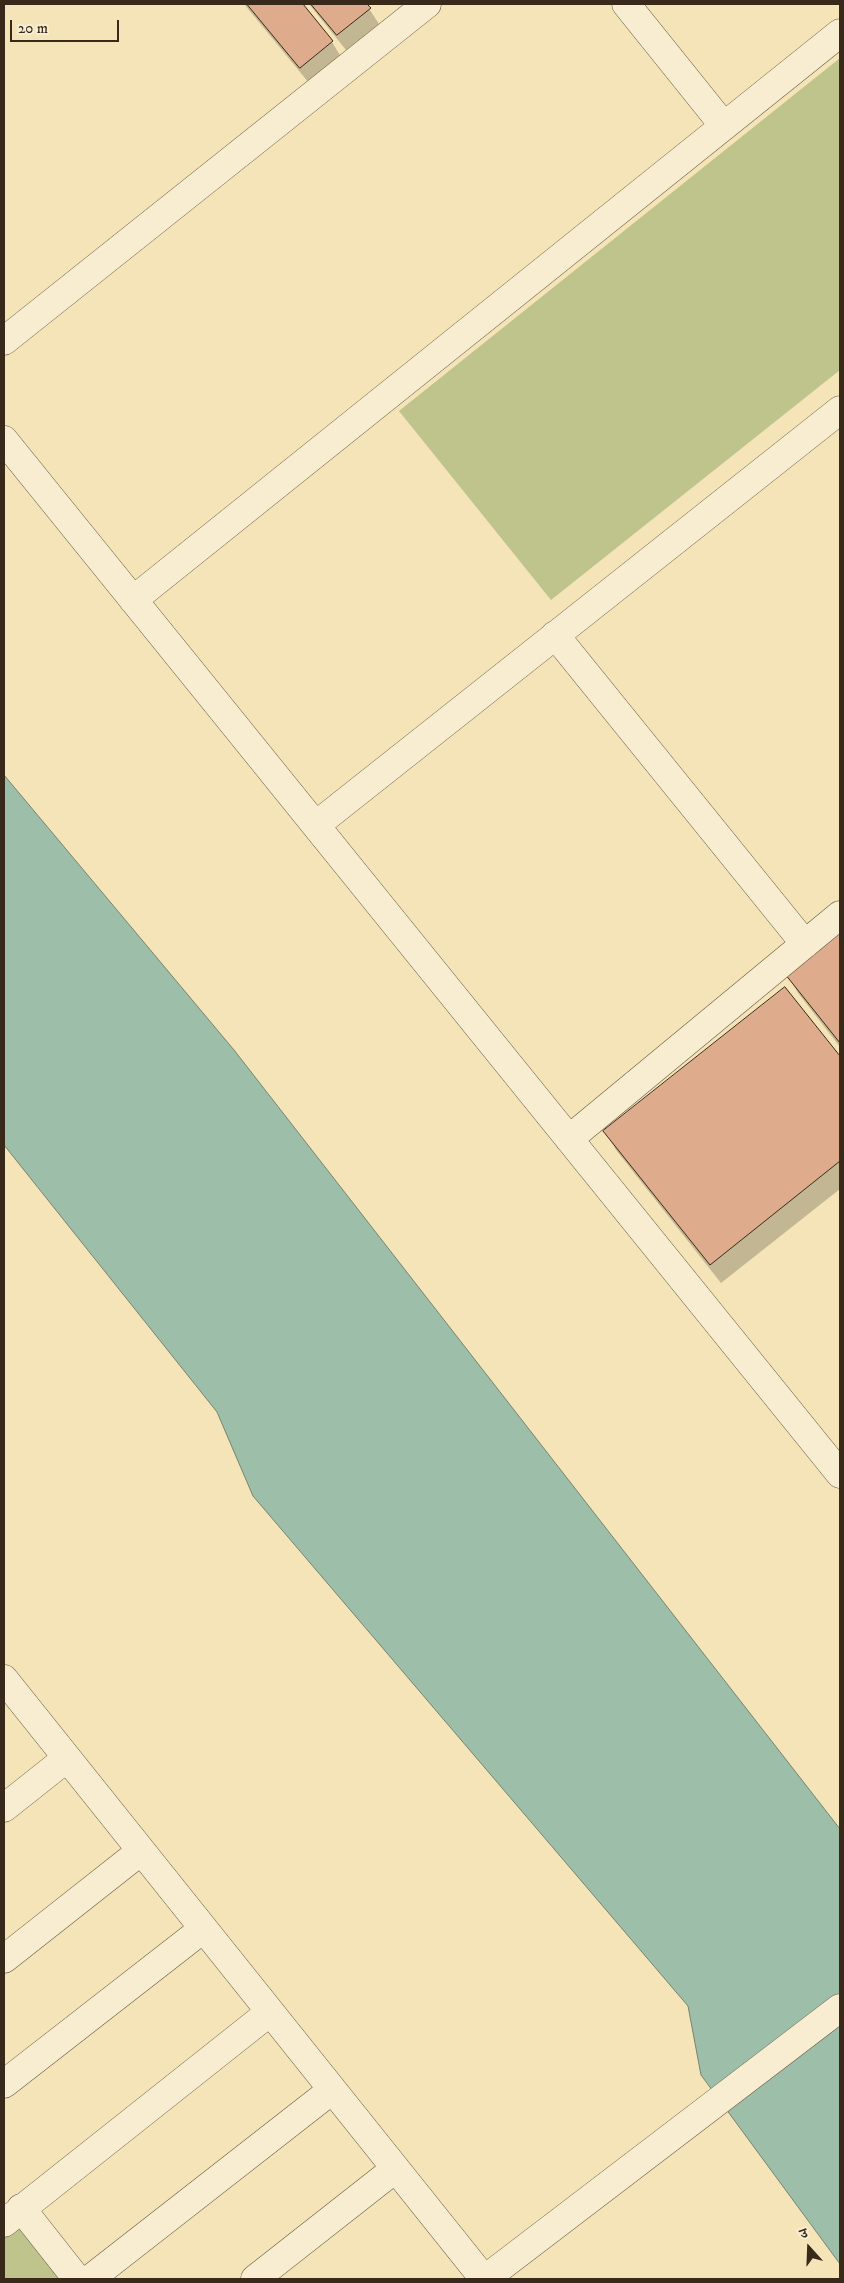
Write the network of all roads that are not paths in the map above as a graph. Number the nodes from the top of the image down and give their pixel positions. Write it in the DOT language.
graph roads {
  1 [pos="427,4"];
  2 [pos="626,4"];
  3 [pos="840,33"];
  4 [pos="724,126"];
  5 [pos="4,341"];
  6 [pos="840,410"];
  7 [pos="4,440"];
  8 [pos="133,600"];
  9 [pos="555,635"];
  10 [pos="316,825"];
  11 [pos="840,915"];
  12 [pos="805,944"];
  13 [pos="569,1139"];
  14 [pos="840,1474"];
  15 [pos="4,1679"];
  16 [pos="67,1758"];
  17 [pos="4,1808"];
  18 [pos="141,1851"];
  19 [pos="204,1928"];
  20 [pos="4,1958"];
  21 [pos="840,2008"];
  22 [pos="270,2012"];
  23 [pos="4,2084"];
  24 [pos="332,2090"];
  25 [pos="395,2169"];
  26 [pos="12,2216"];
  27 [pos="77,2279"];
  28 [pos="90,2279"];
  29 [pos="254,2279"];
  30 [pos="484,2279"];
  1 -- 5 [label="street"];
  2 -- 4 [label="street"];
  3 -- 4 [label="street"];
  4 -- 8 [label="street"];
  6 -- 9 [label="street"];
  7 -- 8 [label="street"];
  8 -- 10 [label="street"];
  9 -- 10 [label="street"];
  9 -- 12 [label="street"];
  10 -- 13 [label="street"];
  11 -- 12 [label="street"];
  12 -- 13 [label="street"];
  13 -- 14 [label="street"];
  15 -- 16 [label="street"];
  16 -- 17 [label="street"];
  16 -- 18 [label="street"];
  18 -- 19 [label="street"];
  18 -- 20 [label="street"];
  19 -- 22 [label="street"];
  19 -- 23 [label="street"];
  21 -- 30 [label="street"];
  22 -- 24 [label="street"];
  22 -- 26 [label="street"];
  24 -- 25 [label="street"];
  24 -- 28 [label="street"];
  25 -- 29 [label="street"];
  25 -- 30 [label="street"];
  26 -- 27 [label="street"];
}
